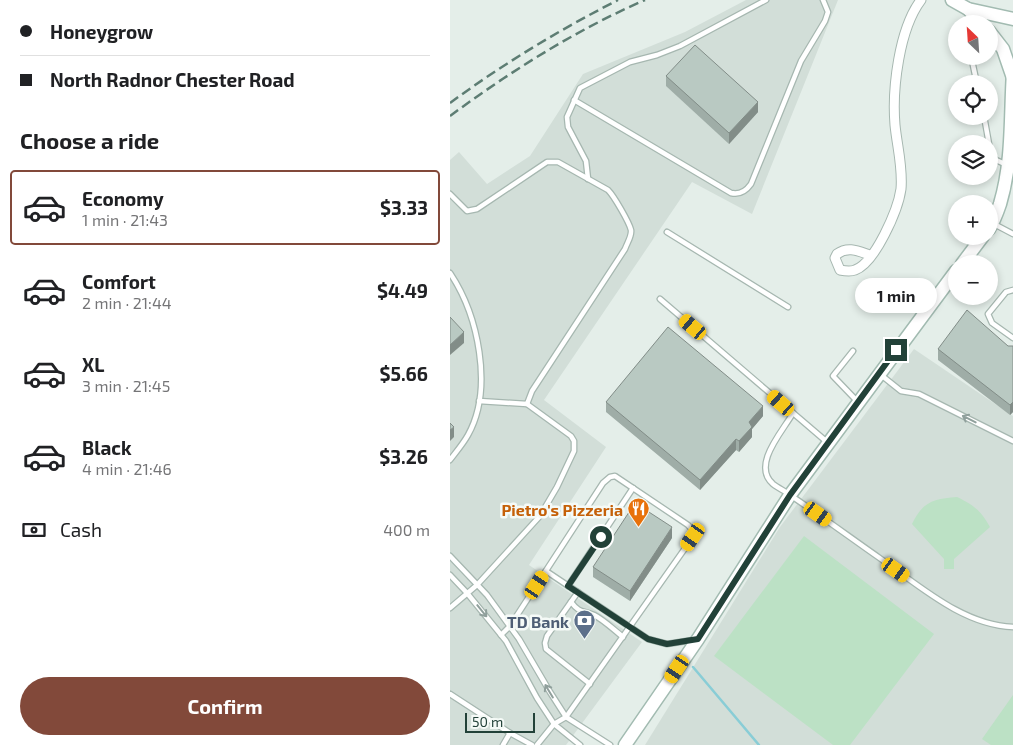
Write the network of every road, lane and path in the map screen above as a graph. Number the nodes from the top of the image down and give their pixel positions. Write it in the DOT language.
graph roads {
  1 [pos="766,0"];
  2 [pos="823,0"];
  3 [pos="921,0"];
  4 [pos="952,0"];
  5 [pos="968,9"];
  6 [pos="974,15"];
  7 [pos="1013,19"];
  8 [pos="998,43"];
  9 [pos="1013,72"];
  10 [pos="1013,78"];
  11 [pos="574,100"];
  12 [pos="986,125"];
  13 [pos="1008,165"];
  14 [pos="588,179"];
  15 [pos="450,194"];
  16 [pos="998,208"];
  17 [pos="998,229"];
  18 [pos="667,232"];
  19 [pos="1013,234"];
  20 [pos="870,255"];
  21 [pos="450,273"];
  22 [pos="948,282"];
  23 [pos="1013,290"];
  24 [pos="660,300"];
  25 [pos="788,308"];
  26 [pos="1013,338"];
  27 [pos="853,350"];
  28 [pos="879,373"];
  29 [pos="479,401"];
  30 [pos="858,402"];
  31 [pos="527,404"];
  32 [pos="793,413"];
  33 [pos="1013,441"];
  34 [pos="828,443"];
  35 [pos="450,460"];
  36 [pos="633,488"];
  37 [pos="790,495"];
  38 [pos="450,556"];
  39 [pos="459,566"];
  40 [pos="546,571"];
  41 [pos="450,574"];
  42 [pos="477,585"];
  43 [pos="568,586"];
  44 [pos="578,592"];
  45 [pos="467,593"];
  46 [pos="571,602"];
  47 [pos="450,608"];
  48 [pos="510,626"];
  49 [pos="630,627"];
  50 [pos="1013,627"];
  51 [pos="501,635"];
  52 [pos="623,637"];
  53 [pos="698,639"];
  54 [pos="590,684"];
  55 [pos="450,694"];
  56 [pos="566,717"];
  57 [pos="554,724"];
  58 [pos="510,733"];
  59 [pos="503,745"];
  60 [pos="532,745"];
  61 [pos="537,745"];
  62 [pos="580,745"];
  63 [pos="610,745"];
  64 [pos="625,745"];
  1 -- 11 [label="lane"];
  2 -- 11 [label="lane"];
  3 -- 20 [label="street"];
  4 -- 5 [label="main road"];
  5 -- 6 [label="main road"];
  5 -- 7 [label="main road"];
  8 -- 10 [label="main road"];
  9 -- 10 [label="main road"];
  10 -- 13 [label="main road"];
  11 -- 14 [label="lane"];
  12 -- 13 [label="lane"];
  13 -- 16 [label="main road"];
  14 -- 15 [label="lane"];
  14 -- 31 [label="lane"];
  17 -- 19 [label="lane"];
  18 -- 25 [label="lane"];
  21 -- 29 [label="lane"];
  22 -- 28 [label="main road"];
  23 -- 26 [label="lane"];
  24 -- 32 [label="lane"];
  27 -- 30 [label="lane"];
  28 -- 30 [label="main road"];
  33 -- 28 [label="lane, one-way"];
  29 -- 31 [label="lane"];
  29 -- 35 [label="lane"];
  30 -- 34 [label="main road"];
  31 -- 42 [label="lane"];
  32 -- 34 [label="lane"];
  32 -- 37 [label="lane"];
  34 -- 37 [label="main road"];
  36 -- 40 [label="lane"];
  36 -- 43 [label="lane"];
  36 -- 49 [label="lane"];
  37 -- 50 [label="lane"];
  37 -- 53 [label="main road"];
  38 -- 39 [label="lane"];
  39 -- 41 [label="lane"];
  39 -- 42 [label="lane"];
  40 -- 43 [label="lane"];
  40 -- 48 [label="lane"];
  41 -- 45 [label="lane"];
  42 -- 45 [label="lane"];
  42 -- 48 [label="lane"];
  43 -- 44 [label="lane"];
  44 -- 46 [label="lane"];
  44 -- 49 [label="lane"];
  45 -- 47 [label="lane"];
  45 -- 51 [label="lane, one-way"];
  46 -- 52 [label="lane"];
  46 -- 54 [label="lane"];
  48 -- 51 [label="lane"];
  56 -- 48 [label="lane, one-way"];
  49 -- 52 [label="lane"];
  49 -- 53 [label="lane"];
  51 -- 57 [label="lane"];
  52 -- 54 [label="lane"];
  53 -- 64 [label="main road"];
  54 -- 56 [label="lane"];
  55 -- 58 [label="lane"];
  56 -- 57 [label="lane"];
  56 -- 63 [label="lane"];
  57 -- 61 [label="lane"];
  57 -- 62 [label="lane"];
  58 -- 59 [label="lane"];
  58 -- 60 [label="lane"];
}
